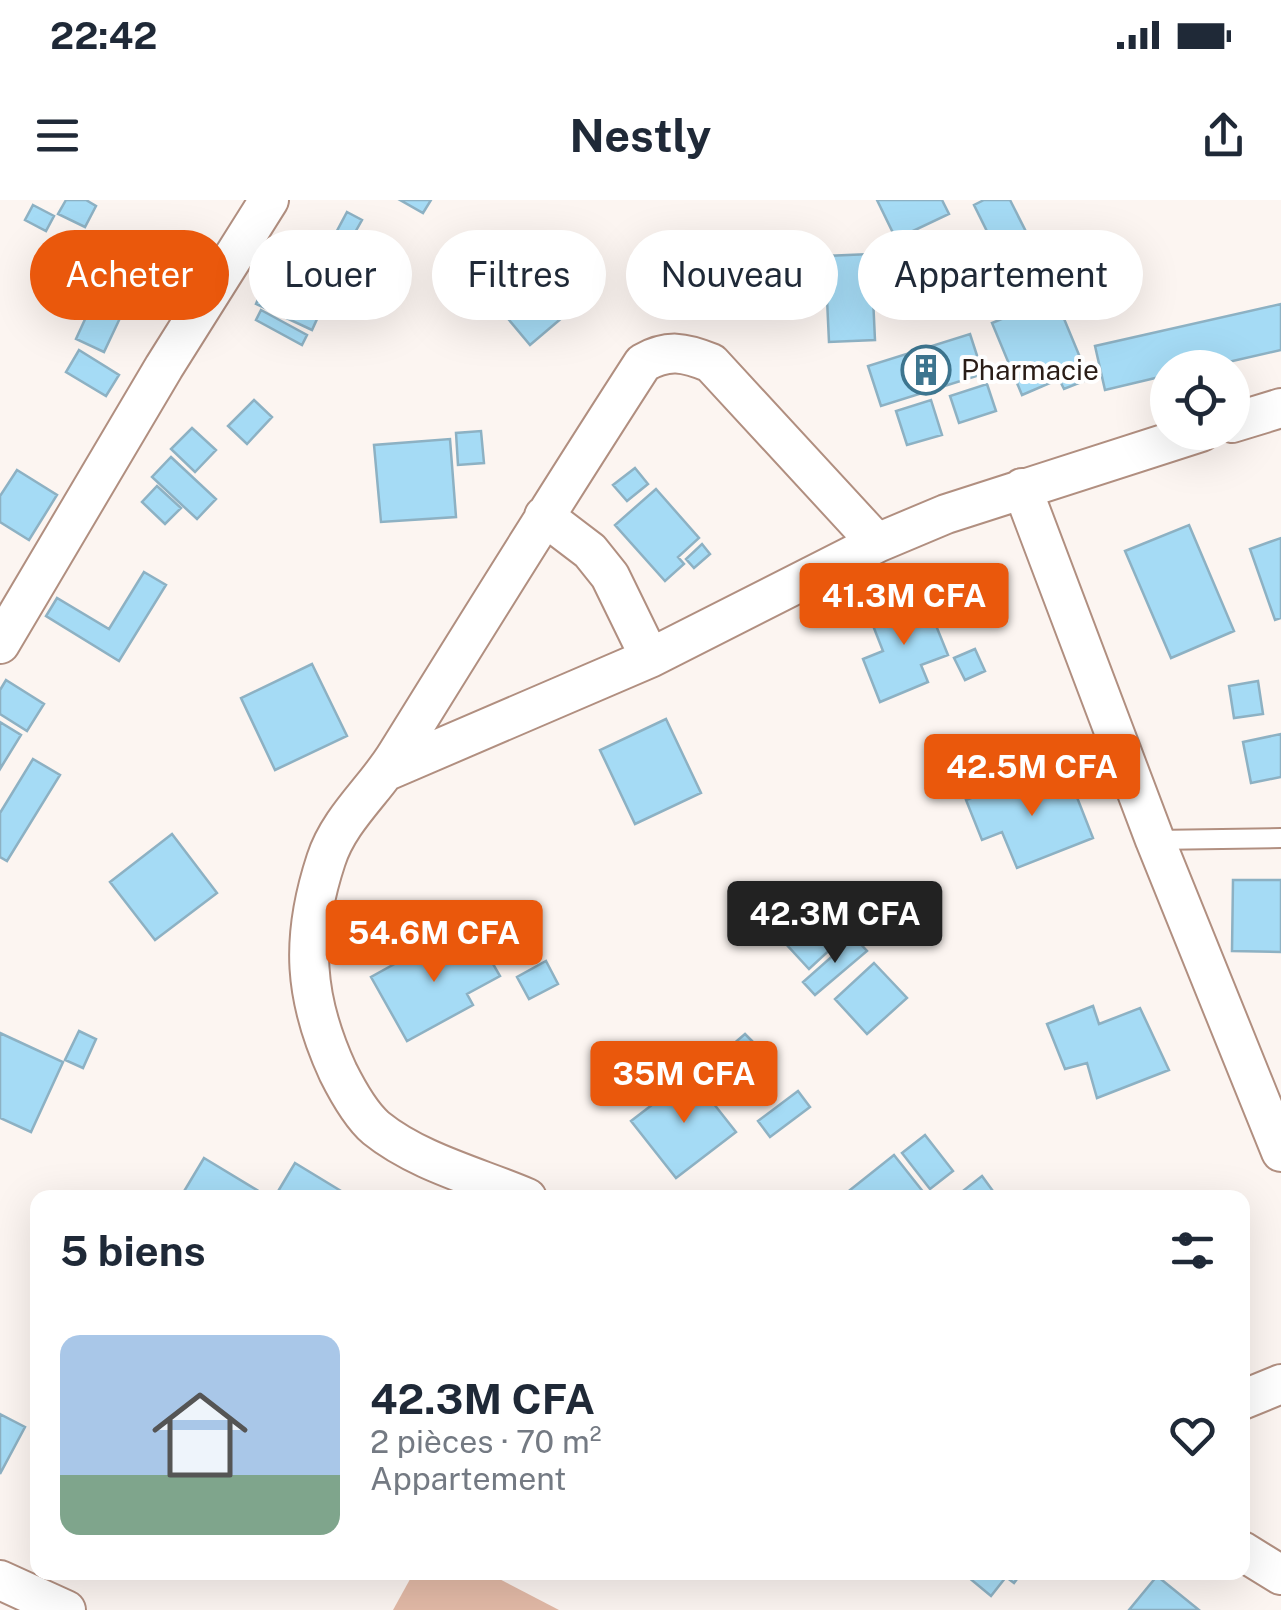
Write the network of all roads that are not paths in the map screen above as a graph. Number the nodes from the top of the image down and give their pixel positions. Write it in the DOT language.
graph roads {
  1 [pos="269,200"];
  2 [pos="1281,408"];
  3 [pos="1250,417"];
  4 [pos="1150,448"];
  5 [pos="1022,488"];
  6 [pos="544,516"];
  7 [pos="877,543"];
  8 [pos="0,644"];
  9 [pos="650,658"];
  10 [pos="386,771"];
  11 [pos="1281,838"];
  12 [pos="1156,840"];
  13 [pos="1281,1152"];
  14 [pos="508,1190"];
  15 [pos="1281,1384"];
  16 [pos="1250,1397"];
  17 [pos="1250,1556"];
  18 [pos="1281,1575"];
  19 [pos="0,1580"];
  20 [pos="66,1610"];
  1 -- 8 [label="street"];
  2 -- 3 [label="street"];
  4 -- 5 [label="street"];
  5 -- 7 [label="street"];
  5 -- 12 [label="street"];
  6 -- 7 [label="street"];
  6 -- 9 [label="street"];
  6 -- 10 [label="street"];
  7 -- 9 [label="street"];
  9 -- 10 [label="street"];
  10 -- 14 [label="street"];
  11 -- 12 [label="lane"];
  12 -- 13 [label="street"];
  15 -- 16 [label="street"];
  17 -- 18 [label="street"];
  19 -- 20 [label="street"];
}
